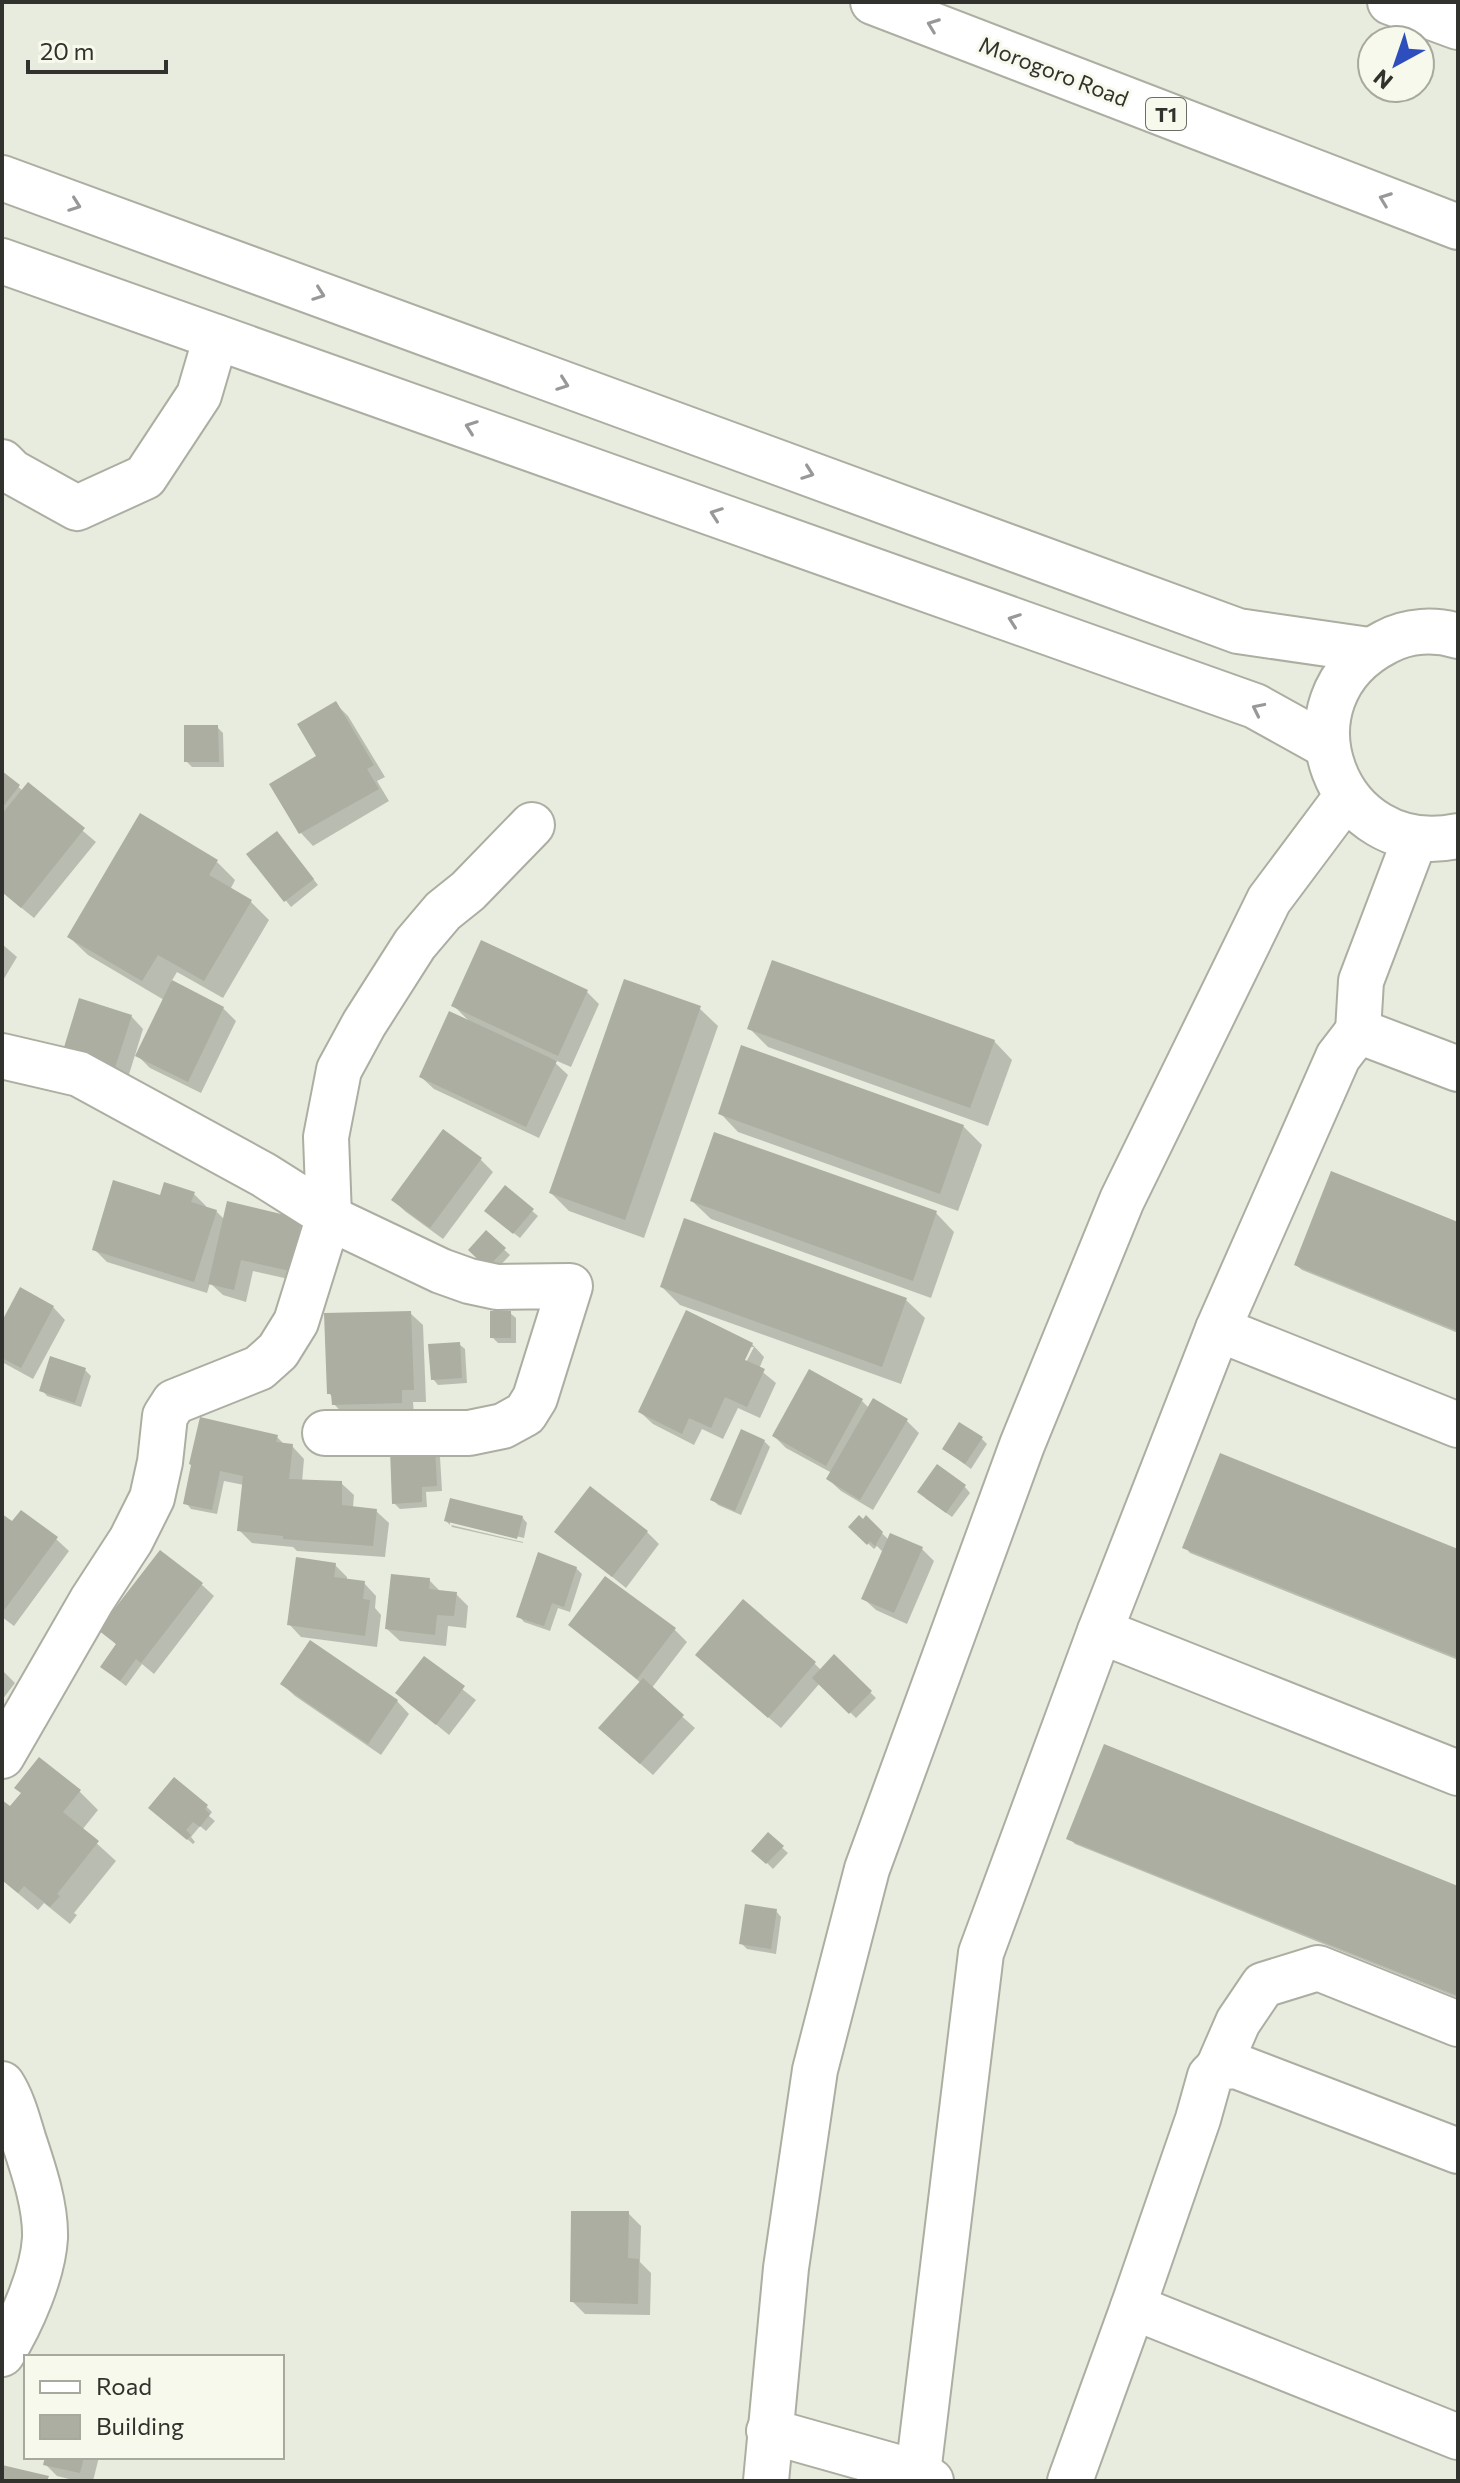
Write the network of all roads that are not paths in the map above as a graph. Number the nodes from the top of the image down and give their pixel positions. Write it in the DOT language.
graph roads {
  1 [pos="873,2"];
  2 [pos="1390,2"];
  3 [pos="1458,27"];
  4 [pos="2,178"];
  5 [pos="1458,227"];
  6 [pos="2,261"];
  7 [pos="216,337"];
  8 [pos="2,462"];
  9 [pos="1458,636"];
  10 [pos="1369,650"];
  11 [pos="1327,746"];
  12 [pos="1346,797"];
  13 [pos="532,825"];
  14 [pos="1458,836"];
  15 [pos="1415,839"];
  16 [pos="1358,1031"];
  17 [pos="2,1056"];
  18 [pos="1458,1069"];
  19 [pos="329,1216"];
  20 [pos="1218,1329"];
  21 [pos="1458,1425"];
  22 [pos="325,1433"];
  23 [pos="1100,1631"];
  24 [pos="2,1756"];
  25 [pos="1458,1773"];
  26 [pos="1458,2024"];
  27 [pos="1218,2068"];
  28 [pos="2,2084"];
  29 [pos="1458,2151"];
  30 [pos="1133,2307"];
  31 [pos="2,2354"];
  32 [pos="769,2431"];
  33 [pos="1458,2437"];
  34 [pos="925,2477"];
  35 [pos="766,2481"];
  36 [pos="1070,2481"];
  5 -- 1 [label="main road, Morogoro Road / T1, one-way"];
  2 -- 3 [label="main road"];
  4 -- 10 [label="main road, one-way"];
  6 -- 7 [label="main road"];
  7 -- 8 [label="main road"];
  11 -- 7 [label="main road, one-way"];
  9 -- 10 [label="main road"];
  10 -- 11 [label="main road"];
  11 -- 12 [label="main road"];
  12 -- 15 [label="main road"];
  12 -- 32 [label="main road"];
  13 -- 19 [label="main road"];
  14 -- 15 [label="main road"];
  15 -- 16 [label="main road"];
  16 -- 18 [label="main road"];
  16 -- 20 [label="main road"];
  17 -- 19 [label="main road"];
  19 -- 22 [label="main road"];
  19 -- 24 [label="main road"];
  20 -- 21 [label="main road"];
  20 -- 23 [label="main road"];
  23 -- 25 [label="main road"];
  23 -- 34 [label="main road"];
  26 -- 27 [label="main road"];
  27 -- 29 [label="main road"];
  27 -- 30 [label="main road"];
  28 -- 31 [label="main road"];
  30 -- 33 [label="main road"];
  30 -- 36 [label="main road"];
  32 -- 34 [label="main road"];
  32 -- 35 [label="main road"];
}
